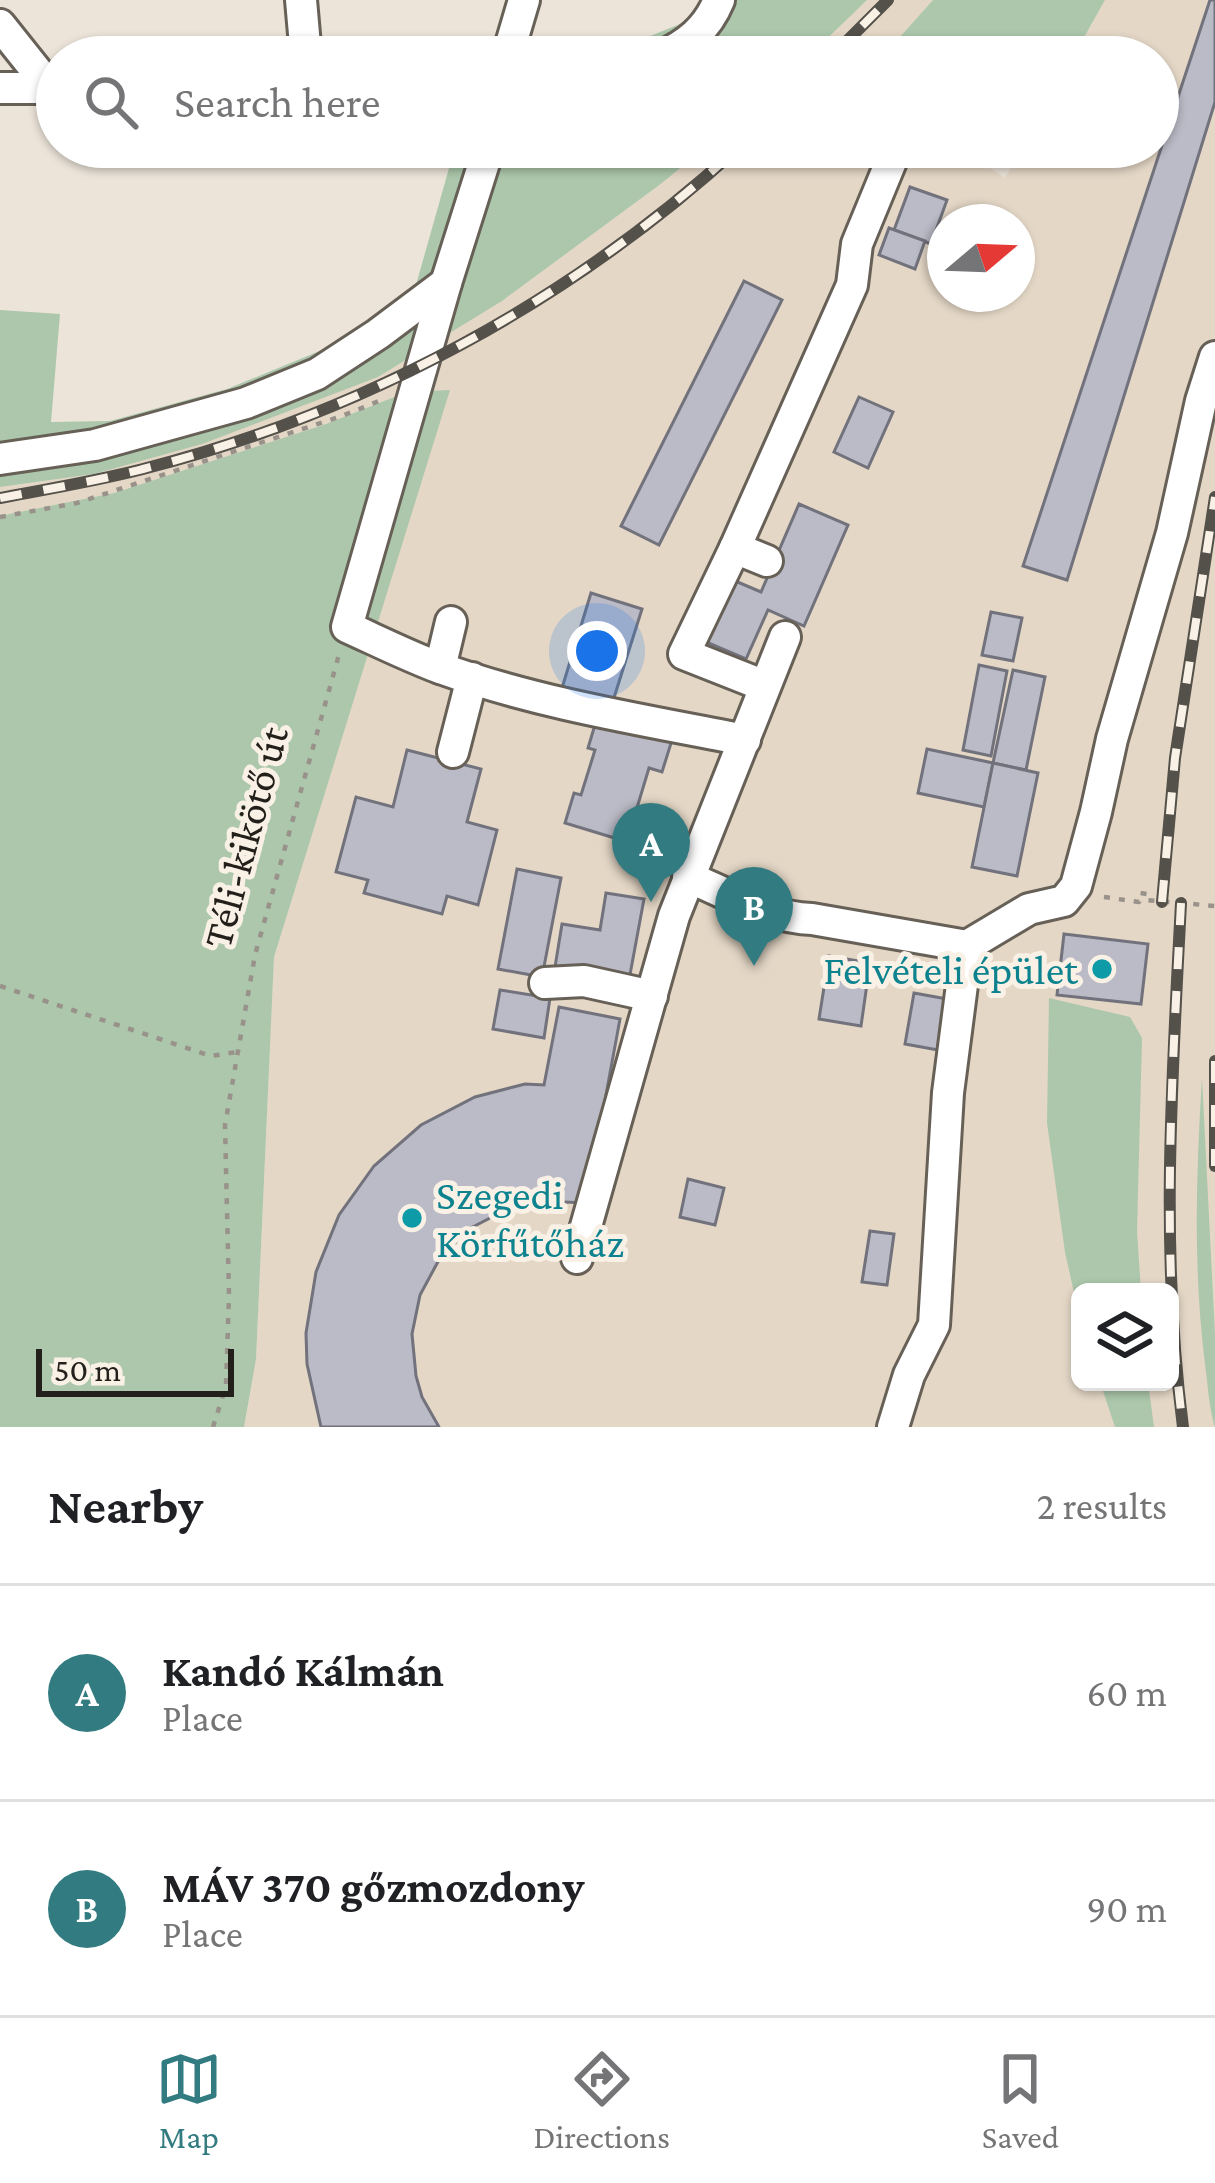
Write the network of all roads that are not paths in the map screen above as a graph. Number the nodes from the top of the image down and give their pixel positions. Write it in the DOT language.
graph roads {
  1 [pos="301,0"];
  2 [pos="524,0"];
  3 [pos="719,0"];
  4 [pos="0,25"];
  5 [pos="304,36"];
  6 [pos="513,36"];
  7 [pos="696,36"];
  8 [pos="36,67"];
  9 [pos="0,88"];
  10 [pos="36,88"];
  11 [pos="483,168"];
  12 [pos="888,168"];
  13 [pos="446,283"];
  14 [pos="1215,357"];
  15 [pos="0,459"];
  16 [pos="735,548"];
  17 [pos="767,561"];
  18 [pos="451,622"];
  19 [pos="785,638"];
  20 [pos="440,668"];
  21 [pos="472,678"];
  22 [pos="766,686"];
  23 [pos="745,740"];
  24 [pos="452,752"];
  25 [pos="688,877"];
  26 [pos="967,946"];
  27 [pos="545,983"];
  28 [pos="652,996"];
  29 [pos="577,1258"];
  30 [pos="893,1427"];
  1 -- 5 [label="street"];
  2 -- 6 [label="street"];
  3 -- 7 [label="street"];
  4 -- 8 [label="street"];
  9 -- 10 [label="street"];
  11 -- 13 [label="street"];
  12 -- 16 [label="street"];
  13 -- 15 [label="street"];
  13 -- 20 [label="street"];
  14 -- 26 [label="street"];
  16 -- 17 [label="street"];
  16 -- 22 [label="street"];
  18 -- 20 [label="street"];
  19 -- 22 [label="street"];
  20 -- 21 [label="street"];
  21 -- 23 [label="street"];
  21 -- 24 [label="street"];
  22 -- 23 [label="street"];
  23 -- 25 [label="street"];
  25 -- 26 [label="street"];
  25 -- 28 [label="street"];
  26 -- 30 [label="street"];
  27 -- 28 [label="street"];
  28 -- 29 [label="street"];
}
